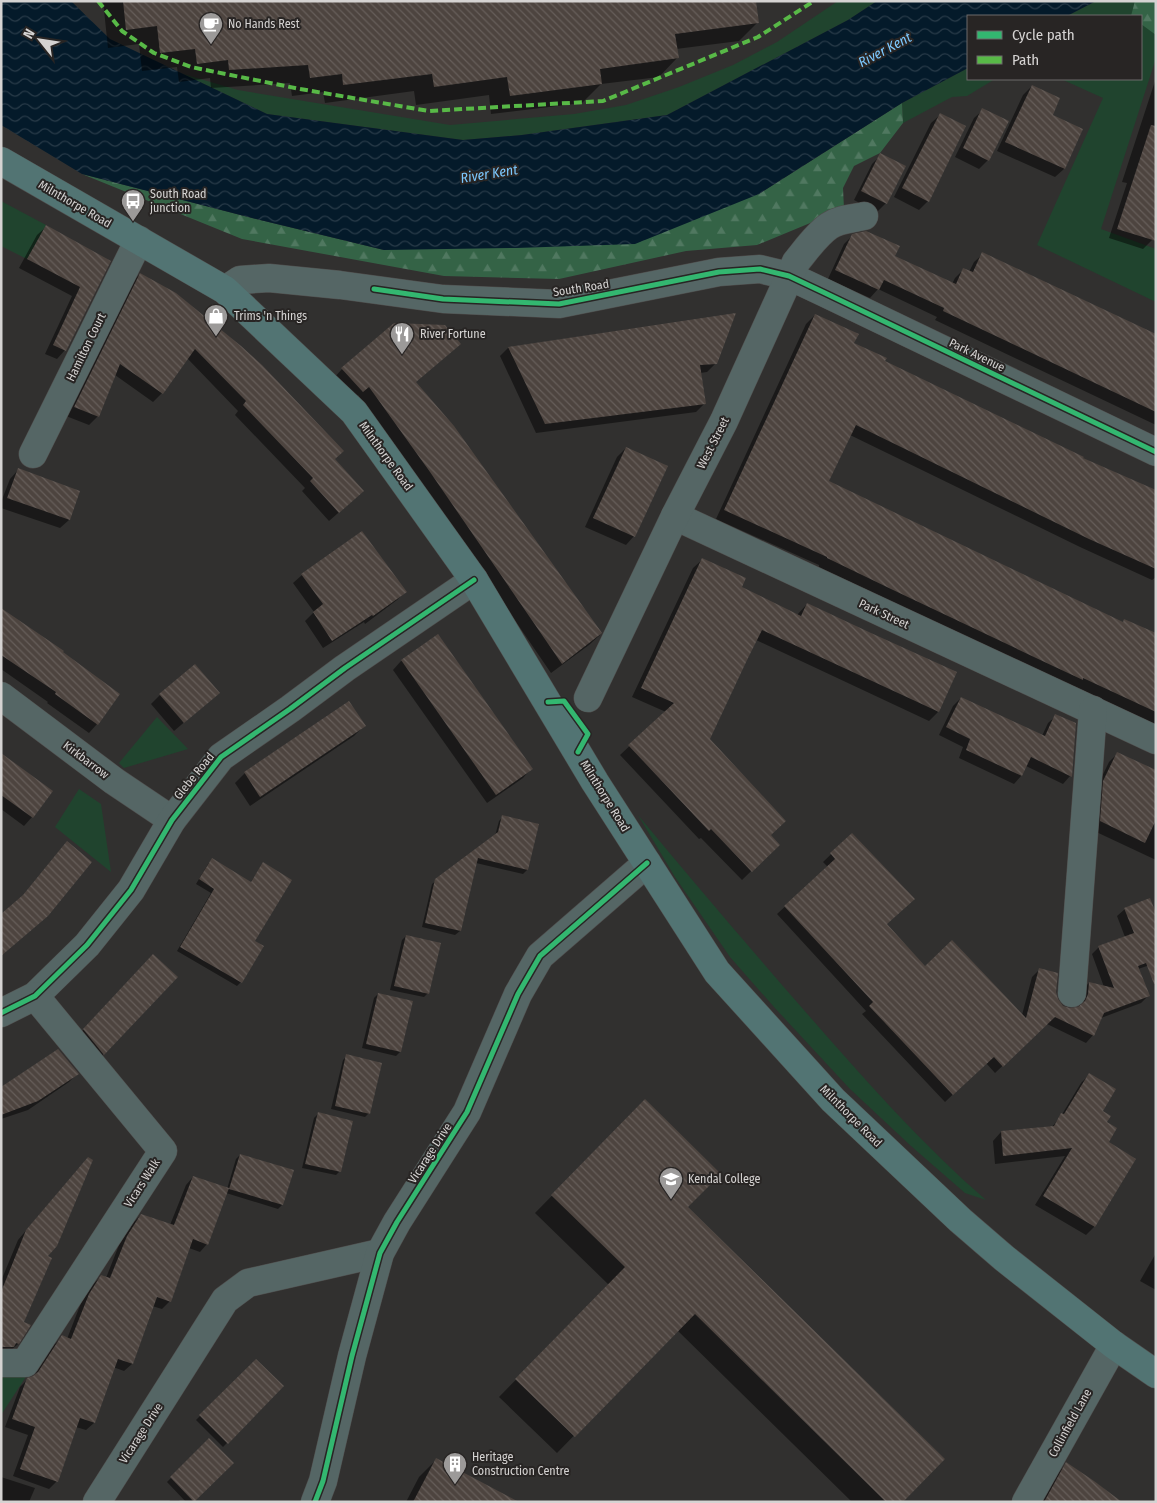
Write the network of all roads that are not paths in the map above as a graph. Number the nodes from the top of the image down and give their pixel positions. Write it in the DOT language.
graph roads {
  1 [pos="1,162"];
  2 [pos="864,216"];
  3 [pos="139,240"];
  4 [pos="789,276"];
  5 [pos="225,290"];
  6 [pos="1156,452"];
  7 [pos="34,454"];
  8 [pos="676,516"];
  9 [pos="474,580"];
  10 [pos="1,696"];
  11 [pos="588,698"];
  12 [pos="1093,710"];
  13 [pos="1156,740"];
  14 [pos="172,820"];
  15 [pos="647,863"];
  16 [pos="1072,993"];
  17 [pos="35,996"];
  18 [pos="1,1013"];
  19 [pos="380,1253"];
  20 [pos="1114,1345"];
  21 [pos="1,1363"];
  22 [pos="1156,1374"];
  23 [pos="97,1502"];
  24 [pos="315,1502"];
  25 [pos="1026,1502"];
  1 -- 3 [label="highway, Milnthorpe Road"];
  2 -- 4 [label="street, West Street"];
  3 -- 5 [label="highway, Milnthorpe Road"];
  3 -- 7 [label="street, Hamilton Court"];
  4 -- 5 [label="street, South Road"];
  4 -- 6 [label="street, Park Avenue"];
  4 -- 8 [label="street, West Street"];
  5 -- 9 [label="highway, Milnthorpe Road"];
  8 -- 11 [label="street, West Street"];
  8 -- 12 [label="street, Park Street"];
  9 -- 14 [label="street, Glebe Road"];
  9 -- 15 [label="highway, Milnthorpe Road"];
  10 -- 14 [label="street, Kirkbarrow"];
  12 -- 13 [label="street, Park Street"];
  12 -- 16 [label="street"];
  14 -- 17 [label="street, Glebe Road"];
  15 -- 19 [label="street, Vicarage Drive"];
  15 -- 20 [label="highway, Milnthorpe Road"];
  17 -- 18 [label="street, Glebe Road"];
  17 -- 21 [label="street, Vicars Walk"];
  19 -- 23 [label="street, Vicarage Drive"];
  19 -- 24 [label="street, Vicarage Drive"];
  20 -- 22 [label="highway, Milnthorpe Road"];
  20 -- 25 [label="street, Collinfield Lane"];
}
